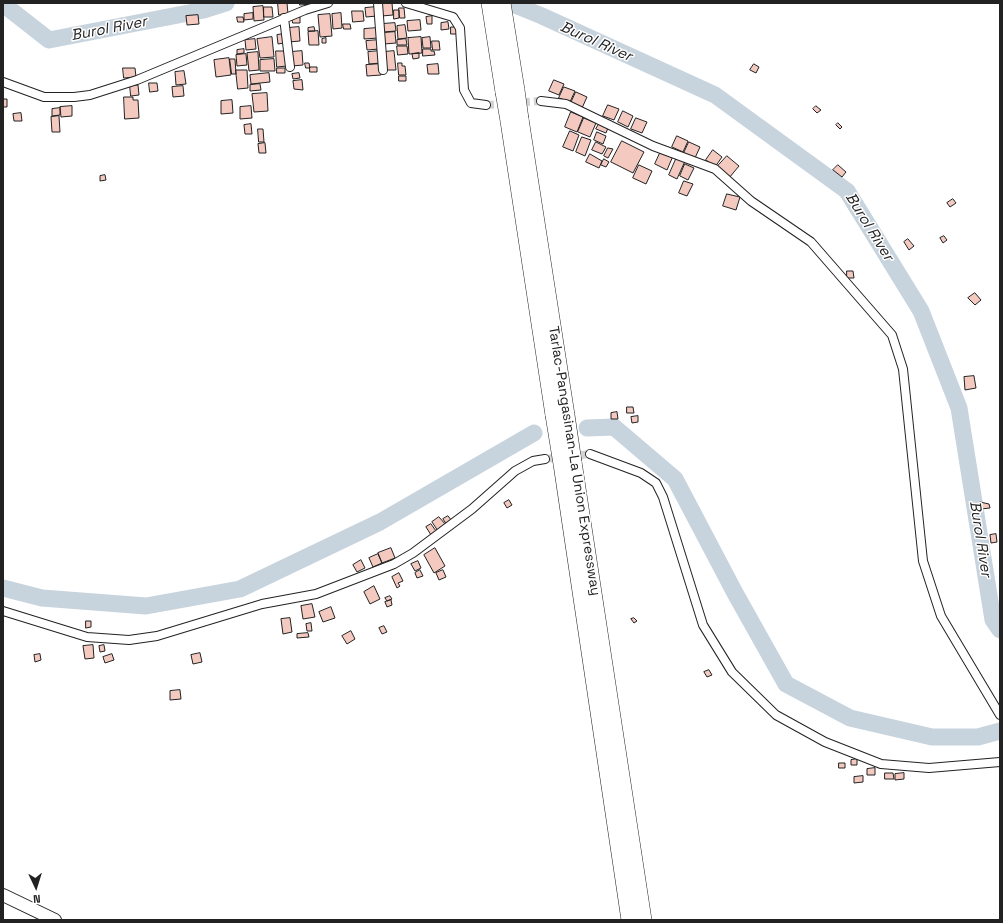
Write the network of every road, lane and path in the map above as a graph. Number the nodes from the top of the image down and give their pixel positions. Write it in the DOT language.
graph roads {
  1 [pos="328,3"];
  2 [pos="378,3"];
  3 [pos="406,3"];
  4 [pos="489,3"];
  5 [pos="503,3"];
  6 [pos="284,18"];
  7 [pos="502,38"];
  8 [pos="290,67"];
  9 [pos="383,70"];
  10 [pos="3,82"];
  11 [pos="541,101"];
  12 [pos="486,106"];
  13 [pos="590,454"];
  14 [pos="545,459"];
  15 [pos="3,611"];
  16 [pos="597,658"];
  17 [pos="1000,715"];
  18 [pos="1000,762"];
  19 [pos="3,896"];
  20 [pos="55,920"];
  21 [pos="629,920"];
  22 [pos="644,920"];
  1 -- 6 [label="street"];
  2 -- 9 [label="street"];
  3 -- 12 [label="street"];
  4 -- 7 [label="highway, Tarlac-Pangasinan-La Union Expressway"];
  5 -- 7 [label="highway, Tarlac-Pangasinan-La Union Expressway"];
  6 -- 8 [label="street"];
  6 -- 10 [label="street"];
  7 -- 16 [label="highway, Tarlac-Pangasinan-La Union Expressway, bridge"];
  11 -- 17 [label="street"];
  13 -- 18 [label="street"];
  14 -- 15 [label="street"];
  16 -- 21 [label="highway, Tarlac-Pangasinan-La Union Expressway"];
  16 -- 22 [label="highway, Tarlac-Pangasinan-La Union Expressway"];
  19 -- 20 [label="main road"];
}
